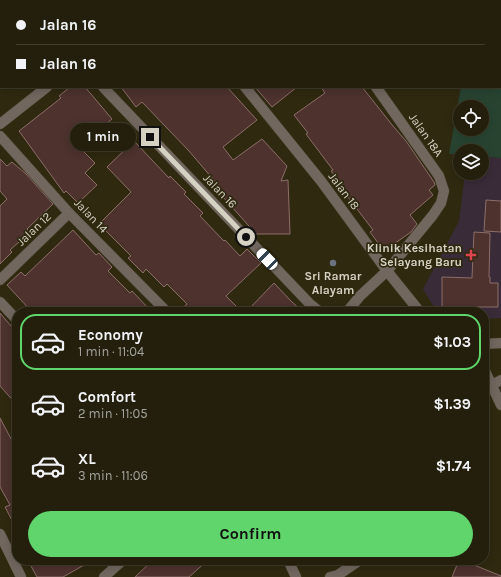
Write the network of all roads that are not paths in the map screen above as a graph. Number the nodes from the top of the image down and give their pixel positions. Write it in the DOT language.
graph roads {
  1 [pos="46,88"];
  2 [pos="104,88"];
  3 [pos="246,88"];
  4 [pos="377,88"];
  5 [pos="0,124"];
  6 [pos="0,136"];
  7 [pos="69,213"];
  8 [pos="387,271"];
  9 [pos="0,280"];
  10 [pos="0,302"];
  11 [pos="162,307"];
  12 [pos="314,307"];
  13 [pos="351,307"];
  14 [pos="416,307"];
  15 [pos="12,315"];
  16 [pos="501,343"];
  17 [pos="489,344"];
  18 [pos="489,379"];
  19 [pos="501,380"];
  20 [pos="492,385"];
  21 [pos="501,405"];
  22 [pos="0,534"];
  23 [pos="12,559"];
  24 [pos="15,565"];
  25 [pos="117,565"];
  26 [pos="290,565"];
  27 [pos="353,565"];
  28 [pos="21,577"];
  29 [pos="104,577"];
  30 [pos="296,577"];
  31 [pos="330,577"];
  1 -- 5 [label="street"];
  2 -- 12 [label="street, Jalan 16"];
  3 -- 8 [label="street, Jalan 18"];
  4 -- 8 [label="street, Jalan 18A"];
  6 -- 7 [label="street, Jalan 14"];
  7 -- 9 [label="street, Jalan 12"];
  7 -- 11 [label="street, Jalan 14"];
  8 -- 13 [label="street, Jalan 18A"];
  8 -- 14 [label="street, Jalan 18"];
  10 -- 15 [label="street"];
  16 -- 17 [label="street"];
  18 -- 20 [label="street"];
  19 -- 20 [label="street"];
  20 -- 21 [label="street"];
  22 -- 23 [label="street"];
  24 -- 28 [label="street"];
  25 -- 29 [label="street"];
  26 -- 30 [label="street"];
  27 -- 31 [label="street"];
}
